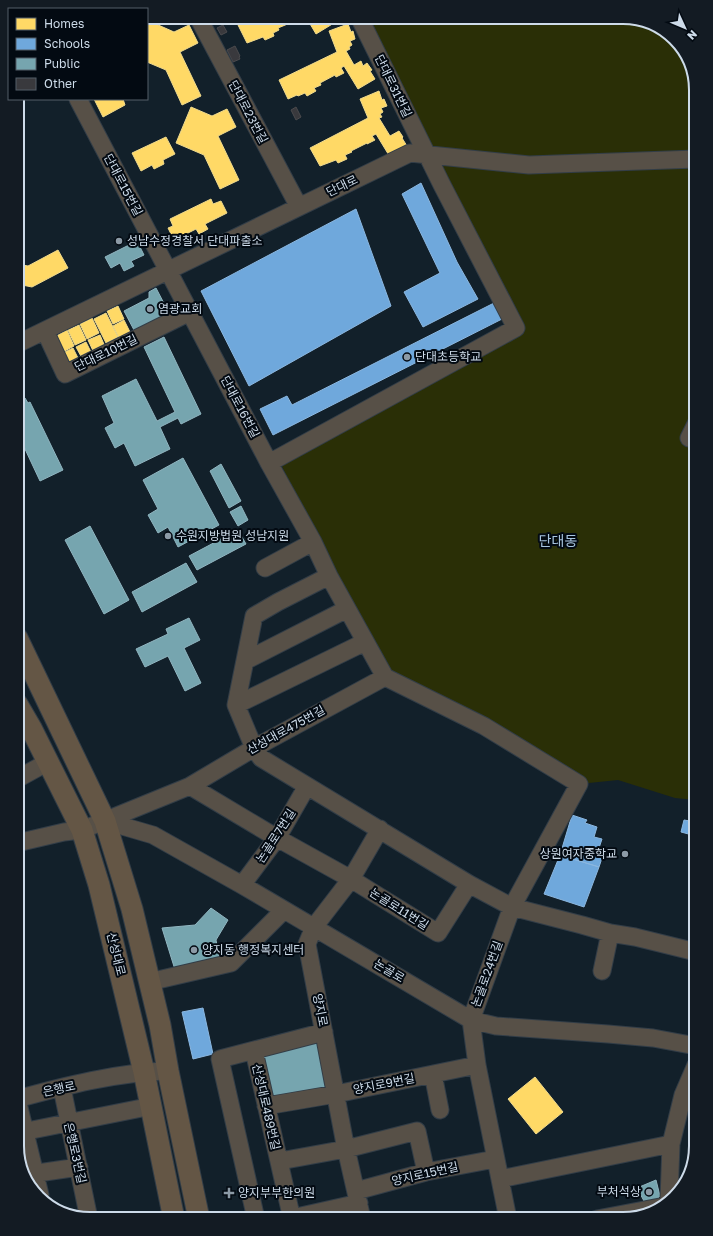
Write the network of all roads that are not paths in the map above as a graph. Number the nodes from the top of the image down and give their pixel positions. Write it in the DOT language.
graph roads {
  1 [pos="202,24"];
  2 [pos="362,24"];
  3 [pos="79,100"];
  4 [pos="426,154"];
  5 [pos="689,159"];
  6 [pos="299,207"];
  7 [pos="168,271"];
  8 [pos="190,312"];
  9 [pos="45,331"];
  10 [pos="24,341"];
  11 [pos="269,463"];
  12 [pos="313,542"];
  13 [pos="265,568"];
  14 [pos="329,576"];
  15 [pos="347,609"];
  16 [pos="365,642"];
  17 [pos="24,653"];
  18 [pos="245,661"];
  19 [pos="384,677"];
  20 [pos="236,706"];
  21 [pos="24,732"];
  22 [pos="254,748"];
  23 [pos="48,762"];
  24 [pos="24,775"];
  25 [pos="190,786"];
  26 [pos="307,786"];
  27 [pos="105,821"];
  28 [pos="380,829"];
  29 [pos="82,830"];
  30 [pos="277,838"];
  31 [pos="24,841"];
  32 [pos="351,879"];
  33 [pos="469,884"];
  34 [pos="242,885"];
  35 [pos="512,907"];
  36 [pos="284,910"];
  37 [pos="314,927"];
  38 [pos="610,933"];
  39 [pos="689,950"];
  40 [pos="602,971"];
  41 [pos="149,982"];
  42 [pos="471,1020"];
  43 [pos="324,1032"];
  44 [pos="689,1045"];
  45 [pos="254,1051"];
  46 [pos="477,1065"];
  47 [pos="168,1071"];
  48 [pos="144,1072"];
  49 [pos="433,1074"];
  50 [pos="689,1081"];
  51 [pos="62,1088"];
  52 [pos="336,1094"];
  53 [pos="24,1097"];
  54 [pos="152,1106"];
  55 [pos="266,1106"];
  56 [pos="440,1110"];
  57 [pos="68,1123"];
  58 [pos="24,1131"];
  59 [pos="671,1144"];
  60 [pos="24,1149"];
  61 [pos="346,1149"];
  62 [pos="495,1160"];
  63 [pos="280,1161"];
  64 [pos="27,1165"];
  65 [pos="79,1167"];
  66 [pos="426,1172"];
  67 [pos="31,1174"];
  68 [pos="500,1179"];
  69 [pos="669,1194"];
  70 [pos="359,1205"];
  71 [pos="88,1212"];
  72 [pos="173,1212"];
  73 [pos="198,1212"];
  74 [pos="254,1212"];
  75 [pos="291,1212"];
  76 [pos="326,1212"];
  77 [pos="507,1212"];
  1 -- 6 [label="street, 단대로23번길"];
  2 -- 4 [label="street, 단대로31번길"];
  3 -- 7 [label="street, 단대로15번길"];
  4 -- 5 [label="street, 단대로"];
  4 -- 6 [label="street, 단대로"];
  4 -- 11 [label="street, 단대로31번길"];
  6 -- 7 [label="street, 단대로"];
  7 -- 8 [label="street, 단대로16번길"];
  7 -- 9 [label="street, 단대로"];
  8 -- 9 [label="street, 단대로10번길"];
  8 -- 11 [label="street, 단대로16번길"];
  9 -- 10 [label="street, 단대로"];
  11 -- 12 [label="street, 단대로16번길"];
  12 -- 13 [label="street"];
  12 -- 14 [label="street, 단대로16번길"];
  14 -- 15 [label="street, 단대로16번길"];
  14 -- 18 [label="street"];
  15 -- 16 [label="street, 단대로16번길"];
  15 -- 18 [label="street"];
  16 -- 19 [label="street, 단대로16번길"];
  16 -- 20 [label="street"];
  17 -- 27 [label="main road"];
  18 -- 20 [label="street"];
  19 -- 22 [label="street, 산성대로475번길"];
  19 -- 35 [label="street, 논골로24번길"];
  20 -- 22 [label="street"];
  21 -- 23 [label="main road, 산성대로"];
  22 -- 25 [label="street, 산성대로475번길"];
  22 -- 26 [label="street"];
  23 -- 24 [label="street"];
  23 -- 29 [label="main road, 산성대로"];
  25 -- 27 [label="street, 산성대로475번길"];
  25 -- 30 [label="street"];
  26 -- 28 [label="street"];
  26 -- 30 [label="street, 논골로7번길"];
  27 -- 29 [label="street, 산성대로475번길"];
  27 -- 34 [label="street, 논골로"];
  27 -- 41 [label="main road"];
  28 -- 32 [label="street"];
  28 -- 33 [label="street"];
  29 -- 31 [label="street, 산성대로475번길"];
  29 -- 48 [label="main road, 산성대로"];
  30 -- 32 [label="street, 논골로11번길"];
  30 -- 34 [label="street, 논골로7번길"];
  32 -- 33 [label="street, 논골로11번길"];
  32 -- 37 [label="street"];
  33 -- 35 [label="street"];
  34 -- 36 [label="street, 논골로"];
  35 -- 38 [label="street"];
  35 -- 42 [label="street, 논골로24번길"];
  36 -- 37 [label="street, 논골로"];
  36 -- 41 [label="street"];
  37 -- 42 [label="street, 논골로"];
  37 -- 43 [label="street, 양지로"];
  38 -- 39 [label="street"];
  38 -- 40 [label="street"];
  41 -- 47 [label="main road"];
  42 -- 44 [label="street, 논골로"];
  42 -- 46 [label="street, 논골로24번길"];
  43 -- 45 [label="street, 산성대로489번길"];
  43 -- 52 [label="street, 양지로"];
  45 -- 55 [label="street, 산성대로489번길"];
  45 -- 74 [label="street, 산성대로489번길"];
  46 -- 49 [label="street, 양지로9번길"];
  46 -- 62 [label="street, 논골로24번길"];
  47 -- 48 [label="street, 은행로"];
  47 -- 73 [label="main road"];
  48 -- 51 [label="street, 은행로"];
  48 -- 54 [label="main road, 산성대로"];
  49 -- 52 [label="street, 양지로9번길"];
  49 -- 56 [label="street"];
  50 -- 59 [label="street"];
  51 -- 53 [label="street, 은행로"];
  51 -- 57 [label="street, 은행로3번길"];
  52 -- 55 [label="street"];
  52 -- 61 [label="street, 양지로"];
  54 -- 57 [label="street"];
  54 -- 72 [label="main road, 산성대로"];
  55 -- 63 [label="street, 산성대로489번길"];
  57 -- 58 [label="street"];
  57 -- 65 [label="street, 은행로3번길"];
  59 -- 68 [label="street"];
  59 -- 69 [label="street"];
  60 -- 64 [label="street"];
  61 -- 63 [label="street"];
  61 -- 66 [label="street"];
  61 -- 70 [label="street, 양지로"];
  62 -- 66 [label="street, 양지로15번길"];
  62 -- 68 [label="street, 논골로24번길"];
  63 -- 75 [label="street, 산성대로489번길"];
  65 -- 67 [label="street"];
  65 -- 71 [label="street, 은행로3번길"];
  66 -- 70 [label="street, 양지로15번길"];
  68 -- 77 [label="street, 논골로24번길"];
  70 -- 76 [label="street"];
}
